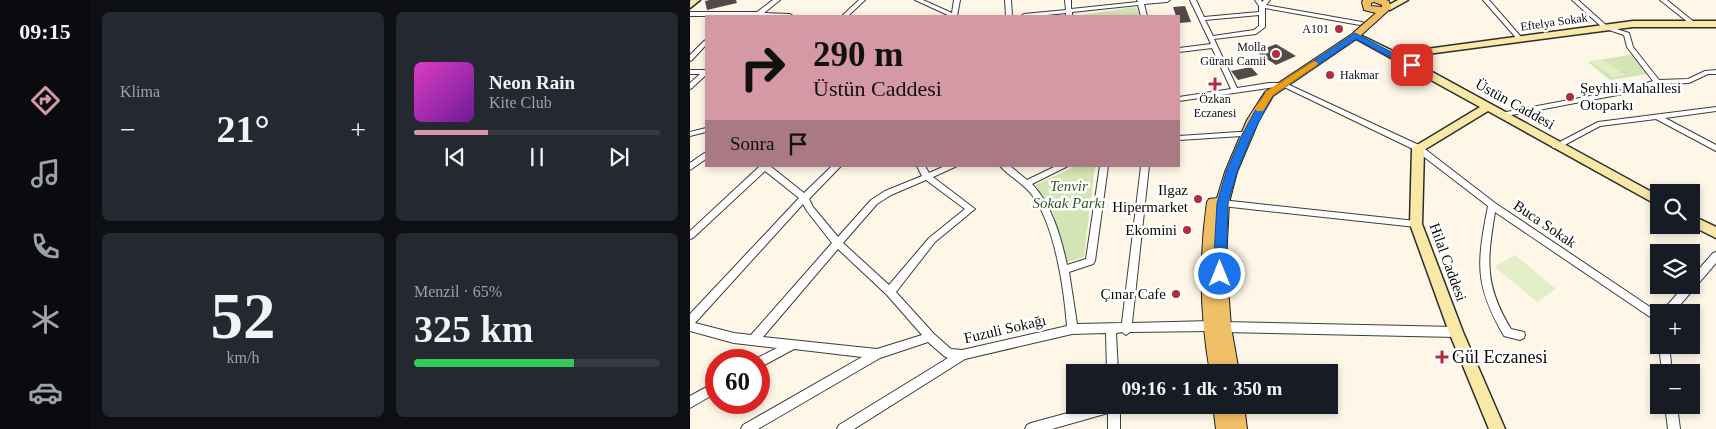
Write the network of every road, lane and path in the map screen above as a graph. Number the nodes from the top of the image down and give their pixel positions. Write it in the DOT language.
graph roads {
  1 [pos="696,0"];
  2 [pos="778,0"];
  3 [pos="862,0"];
  4 [pos="918,0"];
  5 [pos="958,0"];
  6 [pos="1008,0"];
  7 [pos="1068,0"];
  8 [pos="1167,0"];
  9 [pos="1193,0"];
  10 [pos="1267,0"];
  11 [pos="1395,0"];
  12 [pos="1404,0"];
  13 [pos="1486,0"];
  14 [pos="1575,0"];
  15 [pos="1663,0"];
  16 [pos="1140,2"];
  17 [pos="1260,3"];
  18 [pos="1374,3"];
  19 [pos="690,6"];
  20 [pos="1262,13"];
  21 [pos="690,14"];
  22 [pos="758,14"];
  23 [pos="1069,14"];
  24 [pos="734,15"];
  25 [pos="774,15"];
  26 [pos="846,15"];
  27 [pos="952,15"];
  28 [pos="954,15"];
  29 [pos="1009,15"];
  30 [pos="1046,15"];
  31 [pos="1144,15"];
  32 [pos="1201,19"];
  33 [pos="1691,22"];
  34 [pos="1360,23"];
  35 [pos="1716,24"];
  36 [pos="1605,28"];
  37 [pos="1355,36"];
  38 [pos="1210,38"];
  39 [pos="1520,39"];
  40 [pos="705,43"];
  41 [pos="1214,46"];
  42 [pos="1180,50"];
  43 [pos="1396,56"];
  44 [pos="690,59"];
  45 [pos="690,72"];
  46 [pos="705,72"];
  47 [pos="1716,72"];
  48 [pos="705,73"];
  49 [pos="1657,82"];
  50 [pos="1276,85"];
  51 [pos="690,88"];
  52 [pos="1235,90"];
  53 [pos="1180,99"];
  54 [pos="1488,108"];
  55 [pos="1716,109"];
  56 [pos="1501,115"];
  57 [pos="1658,117"];
  58 [pos="705,130"];
  59 [pos="690,134"];
  60 [pos="1239,134"];
  61 [pos="1180,138"];
  62 [pos="1556,146"];
  63 [pos="1418,148"];
  64 [pos="1716,148"];
  65 [pos="705,156"];
  66 [pos="690,167"];
  67 [pos="764,167"];
  68 [pos="766,167"];
  69 [pos="836,167"];
  70 [pos="922,167"];
  71 [pos="950,167"];
  72 [pos="1005,167"];
  73 [pos="1062,167"];
  74 [pos="1104,167"];
  75 [pos="1144,167"];
  76 [pos="926,176"];
  77 [pos="1027,183"];
  78 [pos="1650,197"];
  79 [pos="804,198"];
  80 [pos="1218,203"];
  81 [pos="1492,205"];
  82 [pos="1416,224"];
  83 [pos="1700,225"];
  84 [pos="1716,233"];
  85 [pos="690,236"];
  86 [pos="839,246"];
  87 [pos="1716,256"];
  88 [pos="1064,270"];
  89 [pos="1700,275"];
  90 [pos="890,292"];
  91 [pos="1684,294"];
  92 [pos="1675,304"];
  93 [pos="1650,313"];
  94 [pos="690,321"];
  95 [pos="690,326"];
  96 [pos="1217,327"];
  97 [pos="1111,328"];
  98 [pos="1072,329"];
  99 [pos="1126,330"];
  100 [pos="1456,332"];
  101 [pos="1520,336"];
  102 [pos="930,337"];
  103 [pos="753,340"];
  104 [pos="792,345"];
  105 [pos="877,354"];
  106 [pos="962,355"];
  107 [pos="770,358"];
  108 [pos="1113,364"];
  109 [pos="1218,364"];
  110 [pos="1228,364"];
  111 [pos="705,393"];
  112 [pos="690,402"];
  113 [pos="1085,414"];
  114 [pos="1114,414"];
  115 [pos="1226,414"];
  116 [pos="1230,414"];
  117 [pos="1672,414"];
  118 [pos="747,429"];
  119 [pos="843,429"];
  120 [pos="1032,429"];
  121 [pos="1114,429"];
  122 [pos="1225,429"];
  123 [pos="1238,429"];
  124 [pos="1497,429"];
  125 [pos="1674,429"];
  1 -- 19 [label="street"];
  2 -- 22 [label="street"];
  3 -- 26 [label="street"];
  4 -- 27 [label="street"];
  5 -- 28 [label="street"];
  6 -- 29 [label="street"];
  7 -- 23 [label="street"];
  8 -- 16 [label="street"];
  9 -- 32 [label="street"];
  10 -- 17 [label="street"];
  11 -- 18 [label="street"];
  12 -- 18 [label="street"];
  13 -- 39 [label="street"];
  14 -- 36 [label="street"];
  15 -- 33 [label="street"];
  16 -- 23 [label="street"];
  16 -- 31 [label="street"];
  17 -- 20 [label="street"];
  17 -- 34 [label="street"];
  18 -- 34 [label="main road"];
  18 -- 37 [label="main road"];
  20 -- 32 [label="street"];
  20 -- 38 [label="street"];
  21 -- 24 [label="street"];
  22 -- 24 [label="street"];
  22 -- 25 [label="street"];
  23 -- 30 [label="street"];
  32 -- 38 [label="street"];
  33 -- 35 [label="street, Eftelya Sokak"];
  33 -- 36 [label="street, Eftelya Sokak"];
  34 -- 50 [label="main road"];
  36 -- 39 [label="street, Eftelya Sokak"];
  36 -- 49 [label="street"];
  37 -- 43 [label="street, Üstün Caddesi"];
  37 -- 50 [label="main road"];
  38 -- 41 [label="street"];
  39 -- 43 [label="street, Eftelya Sokak"];
  40 -- 44 [label="street"];
  41 -- 42 [label="street"];
  41 -- 52 [label="street"];
  43 -- 54 [label="street, Üstün Caddesi"];
  45 -- 46 [label="street"];
  47 -- 49 [label="street"];
  48 -- 51 [label="street"];
  49 -- 56 [label="street"];
  50 -- 52 [label="street"];
  50 -- 60 [label="main road"];
  50 -- 63 [label="street, Buca Sokak"];
  50 -- 80 [label="main road"];
  52 -- 53 [label="street"];
  54 -- 56 [label="street, Üstün Caddesi"];
  54 -- 63 [label="street"];
  55 -- 57 [label="street"];
  56 -- 62 [label="street, Üstün Caddesi"];
  57 -- 62 [label="street"];
  57 -- 64 [label="street"];
  58 -- 59 [label="street"];
  60 -- 61 [label="street"];
  60 -- 80 [label="main road"];
  62 -- 78 [label="street, Üstün Caddesi"];
  63 -- 81 [label="street, Buca Sokak"];
  63 -- 82 [label="street, Hilal Caddesi"];
  65 -- 66 [label="street"];
  67 -- 85 [label="street"];
  68 -- 79 [label="street, Fuzuli Sokağı"];
  69 -- 79 [label="street"];
  70 -- 76 [label="street"];
  71 -- 76 [label="street"];
  72 -- 77 [label="street"];
  73 -- 77 [label="street"];
  74 -- 88 [label="street"];
  75 -- 99 [label="street"];
  76 -- 86 [label="street"];
  76 -- 90 [label="street"];
  77 -- 88 [label="street"];
  79 -- 86 [label="street, Fuzuli Sokağı"];
  79 -- 94 [label="street"];
  80 -- 82 [label="street"];
  80 -- 96 [label="main road"];
  81 -- 93 [label="street, Buca Sokak"];
  81 -- 101 [label="street"];
  82 -- 100 [label="street, Hilal Caddesi"];
  83 -- 84 [label="street"];
  86 -- 90 [label="street, Fuzuli Sokağı"];
  86 -- 103 [label="street"];
  87 -- 89 [label="street"];
  88 -- 98 [label="street"];
  90 -- 102 [label="street, Fuzuli Sokağı"];
  91 -- 92 [label="street"];
  95 -- 103 [label="street"];
  96 -- 99 [label="street, Fuzuli Sokağı"];
  96 -- 100 [label="street"];
  96 -- 109 [label="main road"];
  96 -- 110 [label="main road"];
  97 -- 98 [label="street, Fuzuli Sokağı"];
  97 -- 99 [label="street, Fuzuli Sokağı"];
  97 -- 108 [label="street"];
  98 -- 106 [label="street, Fuzuli Sokağı"];
  100 -- 124 [label="street, Hilal Caddesi"];
  102 -- 105 [label="street"];
  102 -- 106 [label="street, Fuzuli Sokağı"];
  103 -- 104 [label="street"];
  104 -- 105 [label="street"];
  104 -- 107 [label="street"];
  105 -- 118 [label="street"];
  106 -- 119 [label="street"];
  111 -- 112 [label="street"];
  113 -- 120 [label="street"];
  114 -- 121 [label="street"];
  115 -- 122 [label="main road"];
  116 -- 123 [label="main road"];
  117 -- 125 [label="street"];
}
